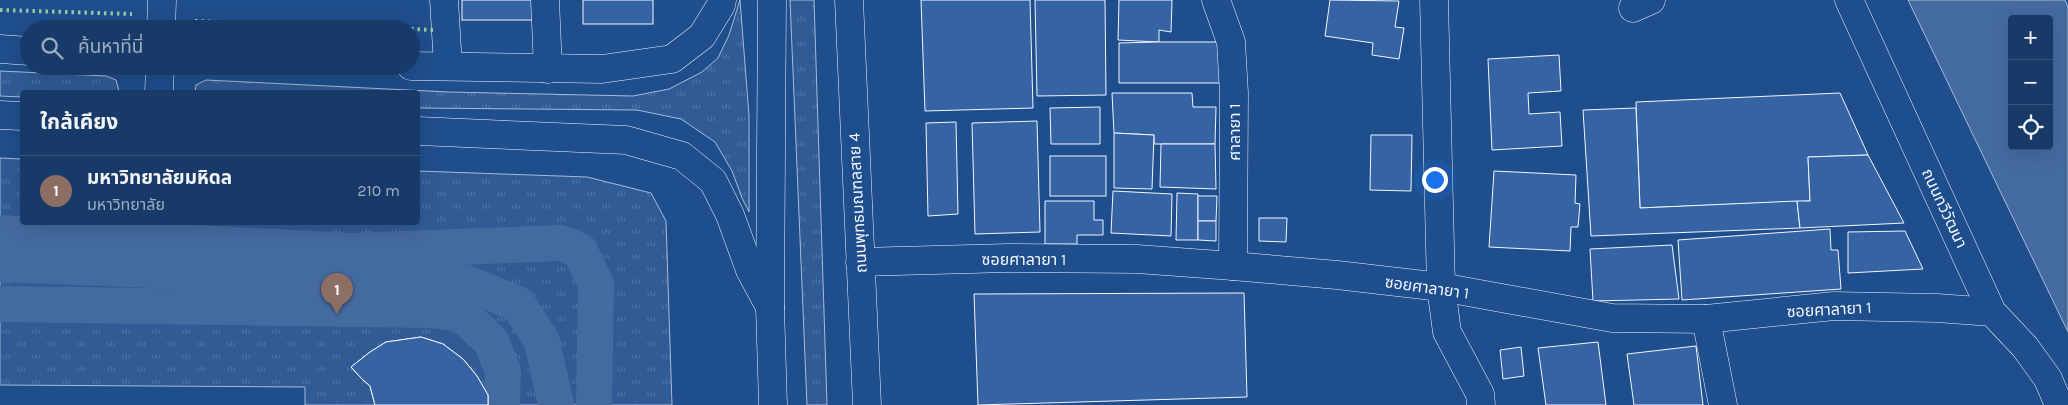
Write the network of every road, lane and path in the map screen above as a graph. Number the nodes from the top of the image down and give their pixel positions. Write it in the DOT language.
graph roads {
  1 [pos="162,0"];
  2 [pos="444,0"];
  3 [pos="545,0"];
  4 [pos="722,0"];
  5 [pos="772,0"];
  6 [pos="848,0"];
  7 [pos="1216,0"];
  8 [pos="1434,0"];
  9 [pos="1850,0"];
  10 [pos="161,20"];
  11 [pos="0,49"];
  12 [pos="20,50"];
  13 [pos="420,66"];
  14 [pos="448,66"];
  15 [pos="548,69"];
  16 [pos="160,75"];
  17 [pos="159,90"];
  18 [pos="0,115"];
  19 [pos="20,116"];
  20 [pos="420,131"];
  21 [pos="860,262"];
  22 [pos="1233,266"];
  23 [pos="1441,287"];
  24 [pos="770,307"];
  25 [pos="1992,312"];
  26 [pos="1706,319"];
  27 [pos="773,405"];
  28 [pos="867,405"];
  29 [pos="1481,405"];
  30 [pos="1722,405"];
  31 [pos="2059,405"];
  1 -- 10 [label="main road"];
  2 -- 14 [label="main road"];
  3 -- 15 [label="main road"];
  4 -- 15 [label="main road"];
  5 -- 24 [label="main road"];
  6 -- 21 [label="main road, ถนนพุทธมณฑลสาย 4"];
  7 -- 22 [label="main road, ศาลายา 1"];
  8 -- 23 [label="main road"];
  9 -- 25 [label="main road, ถนนทวีวัฒนา"];
  11 -- 12 [label="main road"];
  13 -- 14 [label="main road"];
  14 -- 15 [label="main road"];
  16 -- 17 [label="main road"];
  18 -- 19 [label="main road"];
  20 -- 24 [label="main road"];
  21 -- 22 [label="main road, ซอยศาลายา 1"];
  21 -- 28 [label="main road, ถนนพุทธมณฑลสาย 4"];
  22 -- 23 [label="main road, ซอยศาลายา 1"];
  23 -- 26 [label="main road, ซอยศาลายา 1"];
  23 -- 29 [label="main road"];
  24 -- 27 [label="main road"];
  25 -- 26 [label="main road, ซอยศาลายา 1"];
  25 -- 31 [label="main road, ถนนทวีวัฒนา"];
  26 -- 30 [label="main road"];
}
